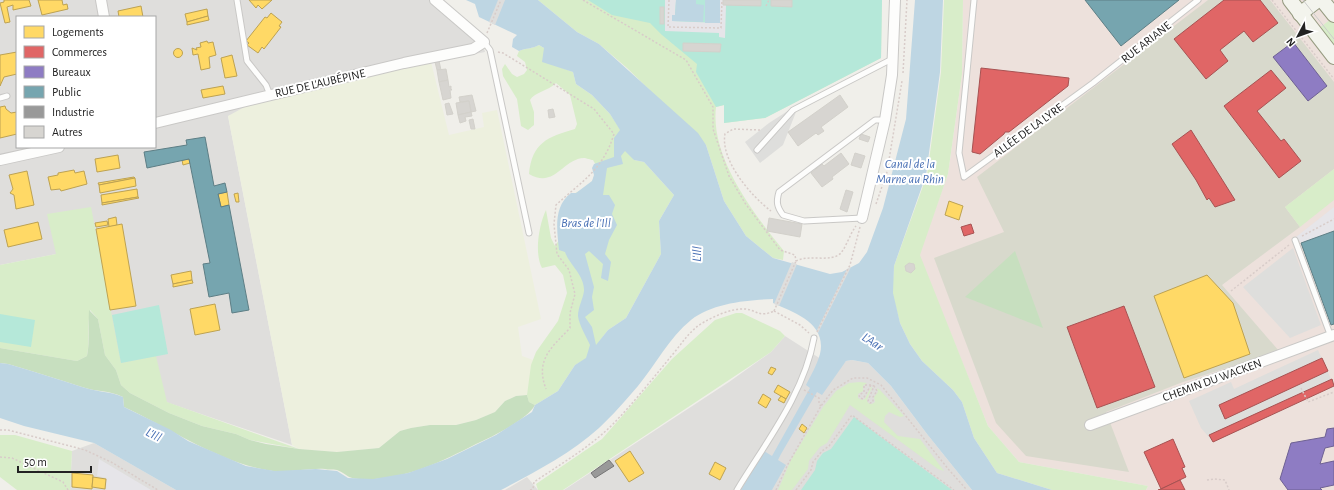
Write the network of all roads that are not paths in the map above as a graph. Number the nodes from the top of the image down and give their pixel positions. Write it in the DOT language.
graph roads {
  1 [pos="101,0"];
  2 [pos="237,0"];
  3 [pos="435,0"];
  4 [pos="895,0"];
  5 [pos="974,0"];
  6 [pos="1198,0"];
  7 [pos="1290,0"];
  8 [pos="1318,0"];
  9 [pos="1322,0"];
  10 [pos="1300,14"];
  11 [pos="1334,15"];
  12 [pos="104,16"];
  13 [pos="487,42"];
  14 [pos="1334,57"];
  15 [pos="893,59"];
  16 [pos="1093,83"];
  17 [pos="270,95"];
  18 [pos="7,96"];
  19 [pos="0,98"];
  20 [pos="885,120"];
  21 [pos="156,123"];
  22 [pos="54,148"];
  23 [pos="757,150"];
  24 [pos="0,160"];
  25 [pos="862,218"];
  26 [pos="529,233"];
  27 [pos="1295,240"];
  28 [pos="1332,336"];
  29 [pos="814,338"];
  30 [pos="1090,424"];
  31 [pos="737,490"];
  1 -- 12 [label="street"];
  2 -- 17 [label="lane"];
  3 -- 13 [label="street"];
  4 -- 15 [label="street"];
  5 -- 16 [label="lane, ALLÉE DE LA LYRE"];
  6 -- 16 [label="lane, RUE ARIANE"];
  7 -- 10 [label="main road"];
  8 -- 10 [label="main road"];
  9 -- 11 [label="main road"];
  10 -- 14 [label="main road"];
  13 -- 17 [label="street, RUE DE L'AUBÉPINE"];
  13 -- 26 [label="lane"];
  15 -- 20 [label="street"];
  15 -- 23 [label="lane"];
  17 -- 21 [label="street, RUE DE L'AUBÉPINE"];
  18 -- 19 [label="lane"];
  20 -- 25 [label="street"];
  20 -- 25 [label="lane"];
  22 -- 24 [label="street"];
  27 -- 28 [label="lane"];
  28 -- 30 [label="street, CHEMIN DU WACKEN"];
  29 -- 31 [label="lane"];
}
